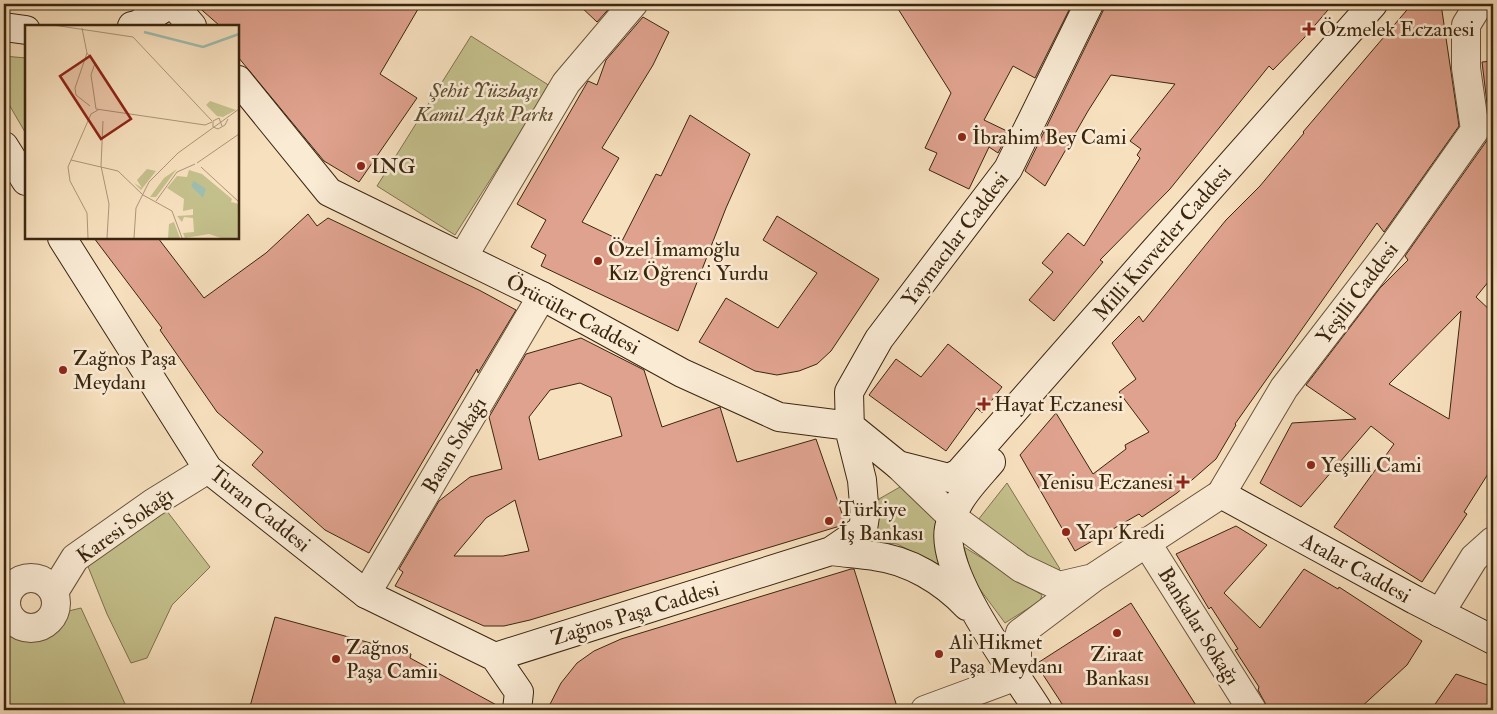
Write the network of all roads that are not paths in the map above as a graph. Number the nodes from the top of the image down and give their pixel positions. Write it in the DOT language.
graph roads {
  1 [pos="172,4"];
  2 [pos="634,4"];
  3 [pos="1089,4"];
  4 [pos="1373,4"];
  5 [pos="1479,4"];
  6 [pos="138,25"];
  7 [pos="191,25"];
  8 [pos="4,27"];
  9 [pos="25,30"];
  10 [pos="239,81"];
  11 [pos="5,150"];
  12 [pos="25,180"];
  13 [pos="63,239"];
  14 [pos="463,257"];
  15 [pos="542,296"];
  16 [pos="1093,322"];
  17 [pos="850,426"];
  18 [pos="898,465"];
  19 [pos="208,469"];
  20 [pos="1221,494"];
  21 [pos="952,517"];
  22 [pos="1493,541"];
  23 [pos="1146,542"];
  24 [pos="832,551"];
  25 [pos="1093,578"];
  26 [pos="54,592"];
  27 [pos="366,594"];
  28 [pos="5,610"];
  29 [pos="1440,613"];
  30 [pos="980,620"];
  31 [pos="1493,640"];
  32 [pos="495,657"];
  33 [pos="1017,676"];
  34 [pos="517,710"];
  35 [pos="925,710"];
  36 [pos="1038,710"];
  37 [pos="1252,710"];
  1 -- 6 [label="main road"];
  1 -- 7 [label="main road"];
  2 -- 14 [label="main road"];
  3 -- 17 [label="main road, Yaymacılar Caddesi"];
  4 -- 16 [label="main road, Milli Kuvvetler Caddesi"];
  5 -- 20 [label="main road, Yeşilli Caddesi"];
  8 -- 9 [label="main road"];
  10 -- 14 [label="main road, Örücüler Caddesi"];
  11 -- 12 [label="main road"];
  13 -- 19 [label="main road, Turan Caddesi"];
  14 -- 15 [label="main road, Örücüler Caddesi"];
  15 -- 17 [label="main road, Örücüler Caddesi"];
  15 -- 27 [label="main road, Basın Sokağı"];
  16 -- 18 [label="main road, Milli Kuvvetler Caddesi"];
  16 -- 21 [label="main road"];
  17 -- 18 [label="main road"];
  17 -- 24 [label="main road, Yaymacılar Caddesi"];
  18 -- 21 [label="main road"];
  19 -- 26 [label="main road, Karesi Sokağı"];
  19 -- 27 [label="main road, Turan Caddesi"];
  20 -- 23 [label="main road, Yeşilli Caddesi"];
  20 -- 29 [label="main road, Atalar Caddesi"];
  21 -- 25 [label="main road"];
  21 -- 30 [label="main road"];
  22 -- 29 [label="main road"];
  23 -- 25 [label="main road, Yeşilli Caddesi"];
  23 -- 37 [label="main road, Bankalar Sokağı"];
  24 -- 30 [label="main road"];
  24 -- 32 [label="main road, Zağnos Paşa Caddesi"];
  25 -- 33 [label="main road, Yeşilli Caddesi"];
  26 -- 28 [label="main road"];
  26 -- 28 [label="main road"];
  27 -- 32 [label="main road, Turan Caddesi"];
  29 -- 31 [label="main road, Atalar Caddesi"];
  30 -- 33 [label="main road"];
  32 -- 34 [label="main road"];
  33 -- 35 [label="main road"];
  33 -- 36 [label="main road"];
}
